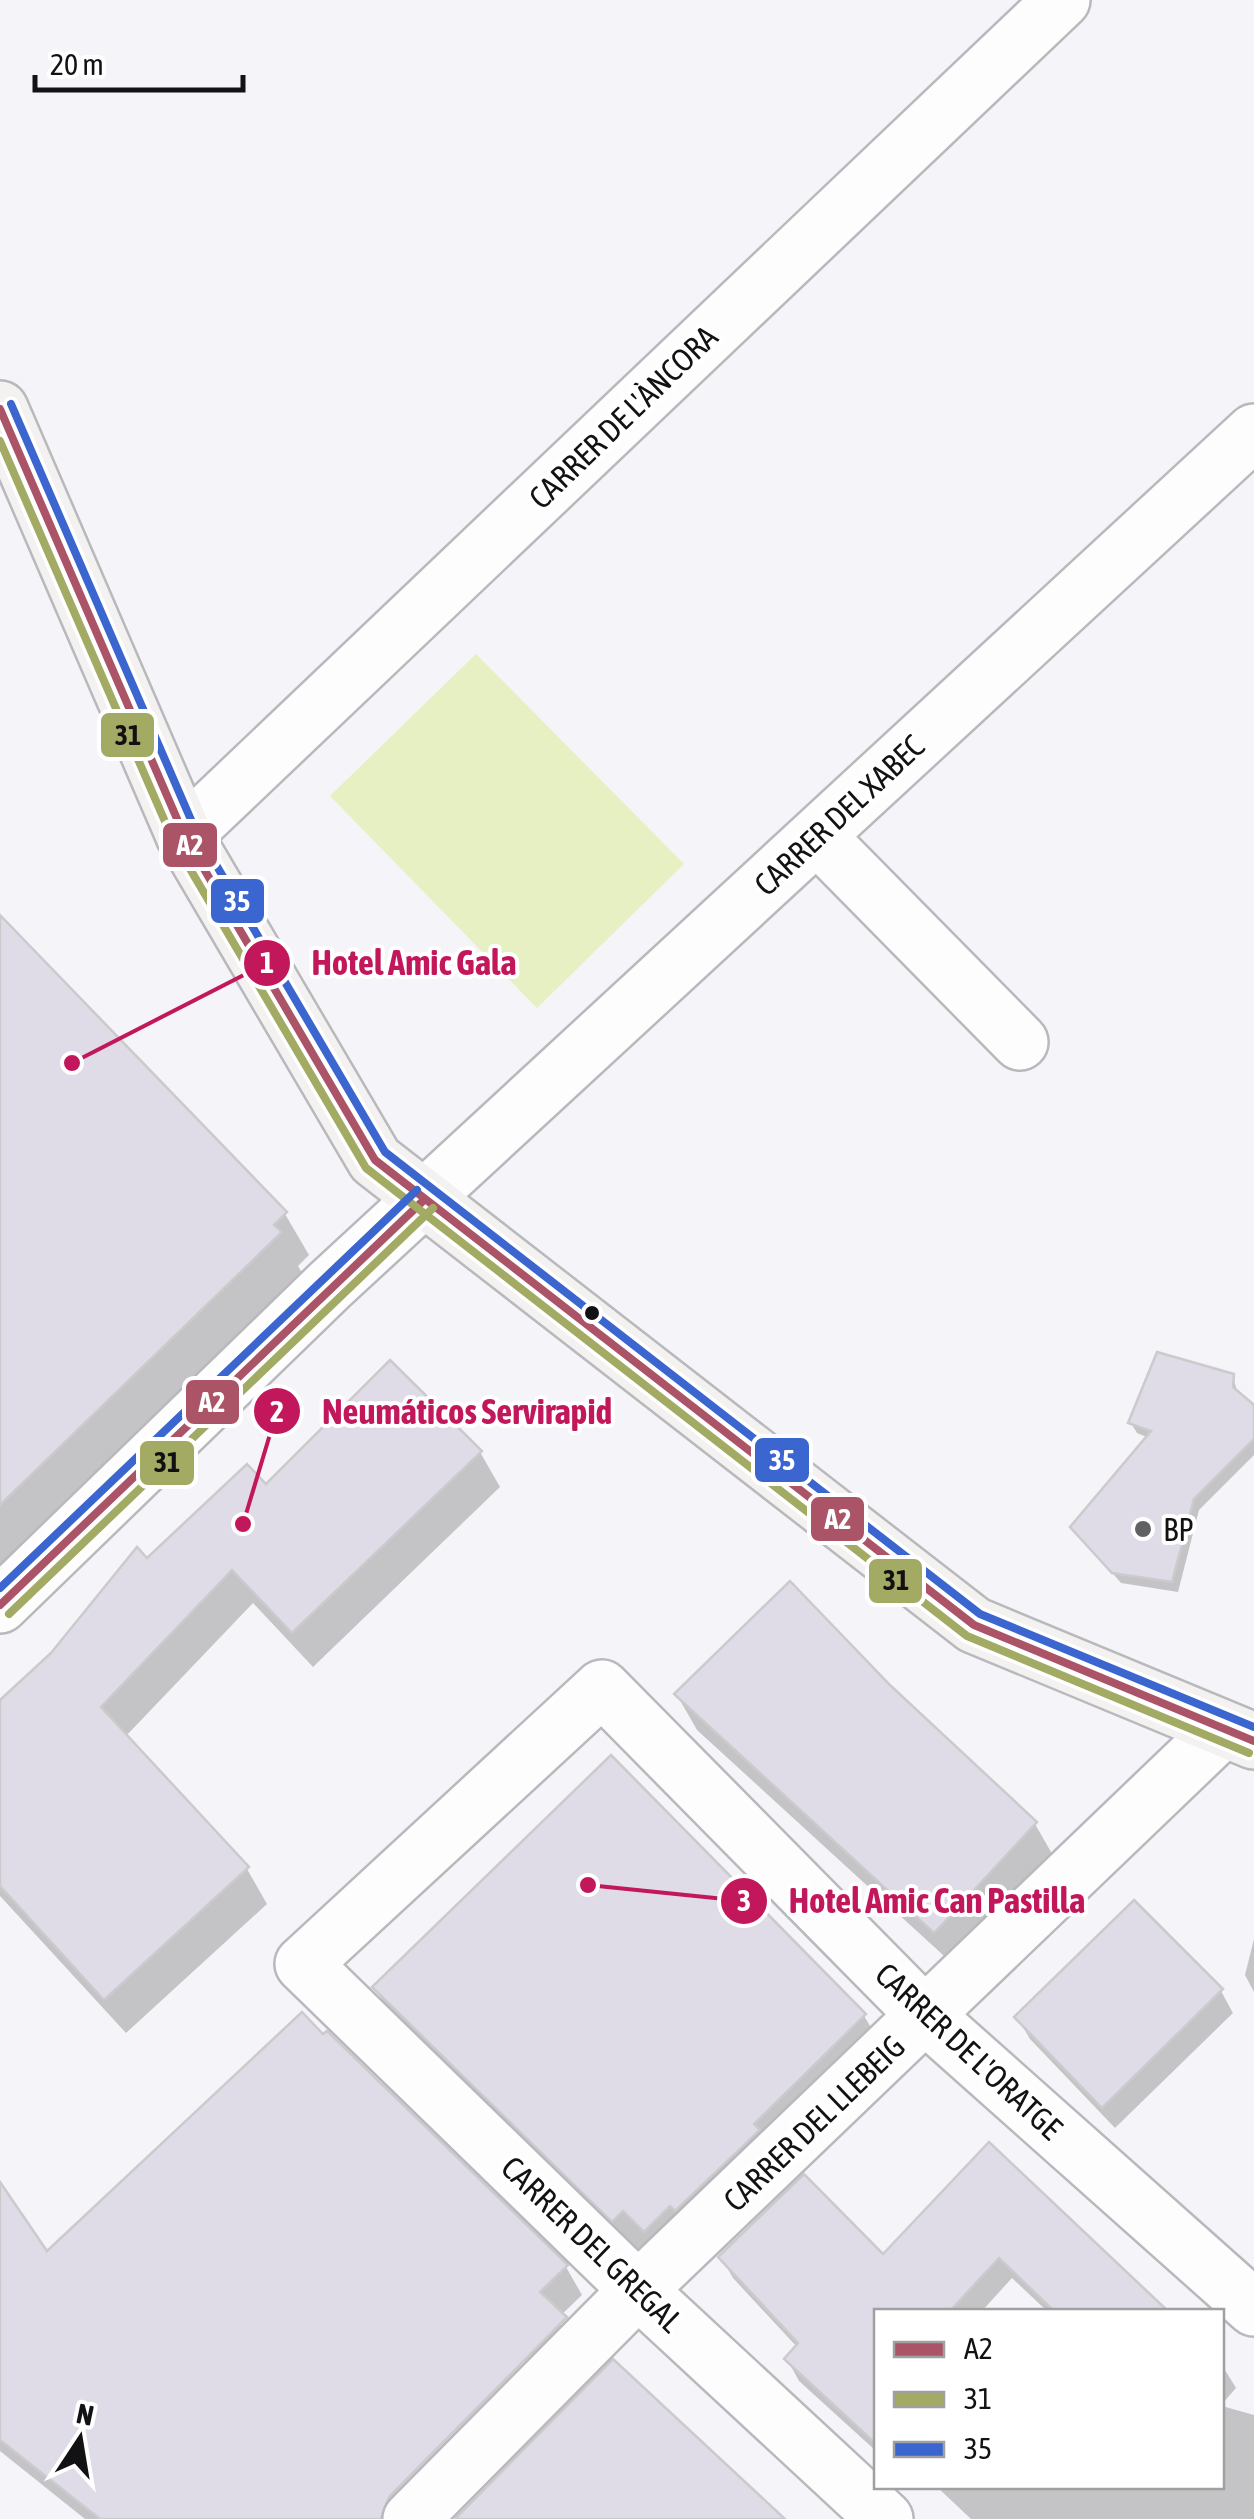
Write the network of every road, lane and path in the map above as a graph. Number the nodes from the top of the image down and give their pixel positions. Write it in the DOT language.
graph roads {
  1 [pos="1062,0"];
  2 [pos="1254,432"];
  3 [pos="5,437"];
  4 [pos="184,835"];
  5 [pos="817,836"];
  6 [pos="1020,1042"];
  7 [pos="424,1199"];
  8 [pos="0,1605"];
  9 [pos="1238,1736"];
  10 [pos="303,1964"];
  11 [pos="926,2016"];
  12 [pos="638,2290"];
  13 [pos="1254,2308"];
  14 [pos="411,2519"];
  15 [pos="886,2519"];
  1 -- 4 [label="street, CARRER DE L'ÀNCORA"];
  2 -- 5 [label="street, CARRER DEL XABEC"];
  3 -- 4 [label="street"];
  4 -- 7 [label="street"];
  5 -- 6 [label="street"];
  5 -- 7 [label="street, CARRER DEL XABEC"];
  7 -- 8 [label="street"];
  7 -- 9 [label="street"];
  9 -- 11 [label="street, CARRER DEL LLEBEIG"];
  10 -- 11 [label="street, CARRER DE L'ORATGE"];
  10 -- 12 [label="street, CARRER DEL GREGAL"];
  11 -- 12 [label="street, CARRER DEL LLEBEIG"];
  11 -- 13 [label="street, CARRER DE L'ORATGE"];
  12 -- 14 [label="street, CARRER DEL LLEBEIG"];
  12 -- 15 [label="street, CARRER DEL GREGAL"];
}
